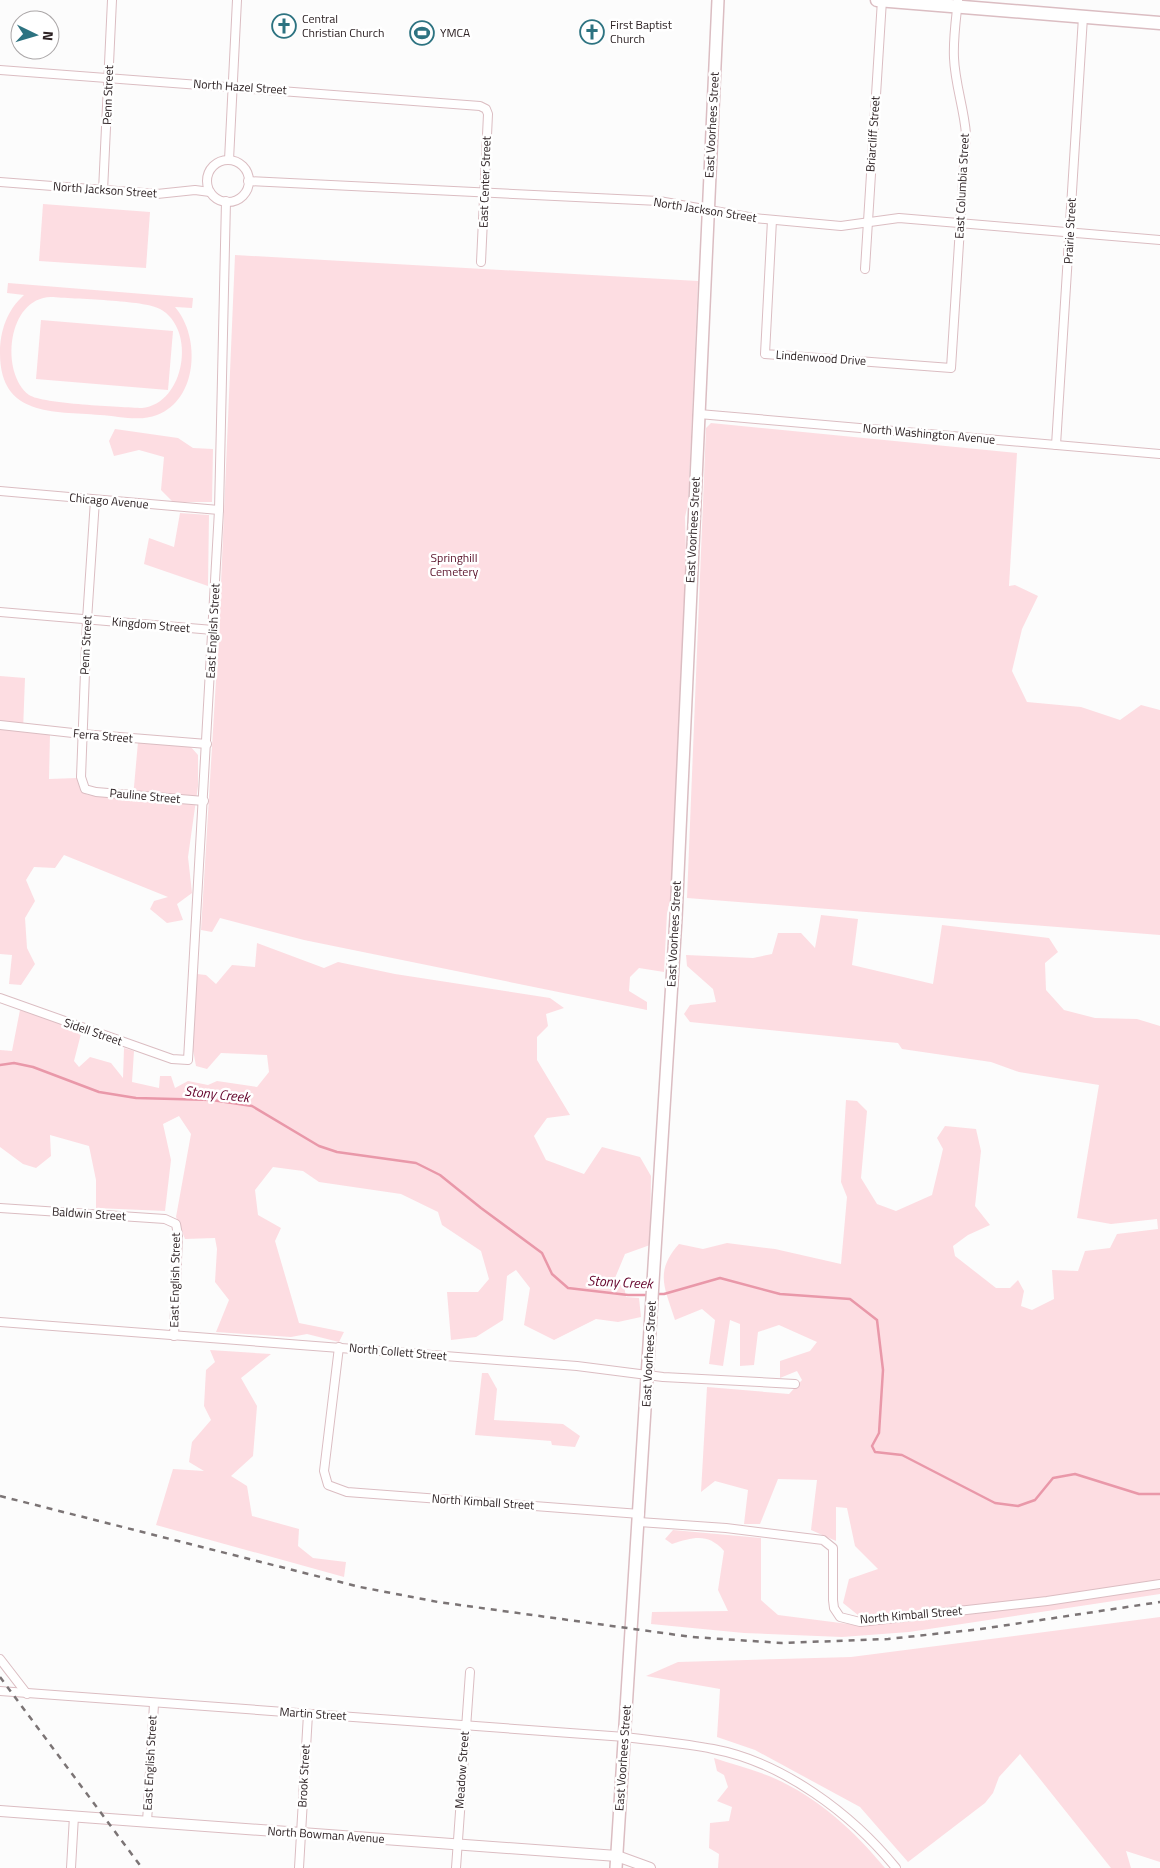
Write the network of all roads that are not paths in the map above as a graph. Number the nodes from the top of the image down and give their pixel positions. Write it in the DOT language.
graph roads {
  1 [pos="112,0"];
  2 [pos="237,0"];
  3 [pos="718,0"];
  4 [pos="877,0"];
  5 [pos="882,0"];
  6 [pos="958,3"];
  7 [pos="1083,17"];
  8 [pos="1160,22"];
  9 [pos="0,70"];
  10 [pos="109,78"];
  11 [pos="232,86"];
  12 [pos="480,106"];
  13 [pos="229,160"];
  14 [pos="248,181"];
  15 [pos="0,182"];
  16 [pos="104,191"];
  17 [pos="210,192"];
  18 [pos="486,192"];
  19 [pos="226,202"];
  20 [pos="708,209"];
  21 [pos="772,220"];
  22 [pos="868,222"];
  23 [pos="960,222"];
  24 [pos="1070,233"];
  25 [pos="1160,240"];
  26 [pos="482,262"];
  27 [pos="864,269"];
  28 [pos="951,368"];
  29 [pos="699,414"];
  30 [pos="1056,445"];
  31 [pos="1160,454"];
  32 [pos="0,491"];
  33 [pos="95,500"];
  34 [pos="219,510"];
  35 [pos="0,612"];
  36 [pos="87,620"];
  37 [pos="213,630"];
  38 [pos="0,725"];
  39 [pos="82,734"];
  40 [pos="207,744"];
  41 [pos="86,789"];
  42 [pos="204,802"];
  43 [pos="0,998"];
  44 [pos="188,1060"];
  45 [pos="0,1208"];
  46 [pos="176,1224"];
  47 [pos="0,1322"];
  48 [pos="174,1336"];
  49 [pos="339,1347"];
  50 [pos="648,1375"];
  51 [pos="795,1384"];
  52 [pos="640,1518"];
  53 [pos="1160,1584"];
  54 [pos="0,1659"];
  55 [pos="470,1672"];
  56 [pos="0,1691"];
  57 [pos="27,1694"];
  58 [pos="154,1704"];
  59 [pos="308,1714"];
  60 [pos="465,1725"];
  61 [pos="625,1737"];
  62 [pos="0,1811"];
  63 [pos="74,1816"];
  64 [pos="147,1822"];
  65 [pos="301,1833"];
  66 [pos="458,1845"];
  67 [pos="617,1856"];
  68 [pos="71,1868"];
  69 [pos="299,1868"];
  70 [pos="456,1868"];
  71 [pos="616,1868"];
  72 [pos="650,1868"];
  73 [pos="896,1868"];
  1 -- 10 [label="street, Penn Street"];
  2 -- 11 [label="street"];
  3 -- 20 [label="main road, East Voorhees Street"];
  4 -- 5 [label="main road"];
  5 -- 6 [label="main road"];
  5 -- 22 [label="street, Briarcliff Street"];
  6 -- 7 [label="main road"];
  6 -- 23 [label="street, East Columbia Street"];
  7 -- 8 [label="main road"];
  7 -- 24 [label="street, Prairie Street"];
  9 -- 10 [label="street, North Hazel Street"];
  10 -- 11 [label="street, North Hazel Street"];
  10 -- 16 [label="street, Penn Street"];
  11 -- 12 [label="street, North Hazel Street"];
  11 -- 13 [label="street"];
  12 -- 18 [label="street, East Center Street"];
  13 -- 14 [label="street"];
  13 -- 17 [label="street"];
  14 -- 18 [label="street, North Jackson Street"];
  14 -- 19 [label="street"];
  15 -- 16 [label="street, North Jackson Street"];
  16 -- 17 [label="street, North Jackson Street"];
  17 -- 19 [label="street"];
  18 -- 20 [label="street, North Jackson Street"];
  18 -- 26 [label="street, East Center Street"];
  19 -- 34 [label="street, East English Street"];
  20 -- 21 [label="street, North Jackson Street"];
  20 -- 29 [label="main road, East Voorhees Street"];
  21 -- 22 [label="street, North Jackson Street"];
  21 -- 28 [label="street, Lindenwood Drive"];
  22 -- 23 [label="street, North Jackson Street"];
  22 -- 27 [label="street, Briarcliff Street"];
  23 -- 24 [label="street, North Jackson Street"];
  23 -- 28 [label="street, East Columbia Street"];
  24 -- 25 [label="street, North Jackson Street"];
  24 -- 30 [label="street, Prairie Street"];
  29 -- 30 [label="street, North Washington Avenue"];
  29 -- 50 [label="main road, East Voorhees Street"];
  30 -- 31 [label="street, North Washington Avenue"];
  32 -- 33 [label="street, Chicago Avenue"];
  33 -- 34 [label="street, Chicago Avenue"];
  33 -- 36 [label="street, Penn Street"];
  34 -- 37 [label="street, East English Street"];
  35 -- 36 [label="street, Kingdom Street"];
  36 -- 37 [label="street, Kingdom Street"];
  36 -- 39 [label="street, Penn Street"];
  37 -- 40 [label="street, East English Street"];
  38 -- 39 [label="street, Ferra Street"];
  39 -- 40 [label="street, Ferra Street"];
  39 -- 41 [label="street, Penn Street"];
  40 -- 42 [label="street, East English Street"];
  41 -- 42 [label="street, Pauline Street"];
  42 -- 44 [label="street, East English Street"];
  43 -- 44 [label="street, Sidell Street"];
  45 -- 46 [label="street, Baldwin Street"];
  46 -- 48 [label="street, East English Street"];
  47 -- 48 [label="street, North Collett Street"];
  48 -- 49 [label="street, North Collett Street"];
  49 -- 50 [label="street, North Collett Street"];
  49 -- 52 [label="street, North Kimball Street"];
  50 -- 51 [label="street, North Collett Street"];
  50 -- 52 [label="main road, East Voorhees Street"];
  52 -- 53 [label="street, North Kimball Street"];
  52 -- 61 [label="main road, East Voorhees Street"];
  54 -- 57 [label="street"];
  55 -- 60 [label="street, Meadow Street"];
  56 -- 57 [label="street, Martin Street"];
  57 -- 58 [label="street, Martin Street"];
  58 -- 59 [label="street, Martin Street"];
  58 -- 64 [label="street, East English Street"];
  59 -- 60 [label="street, Martin Street"];
  59 -- 65 [label="street, Brook Street"];
  60 -- 61 [label="street, Martin Street"];
  60 -- 66 [label="street, Meadow Street"];
  61 -- 67 [label="main road, East Voorhees Street"];
  61 -- 73 [label="street, Martin Street"];
  62 -- 63 [label="street, North Bowman Avenue"];
  63 -- 64 [label="street, North Bowman Avenue"];
  63 -- 68 [label="street"];
  64 -- 65 [label="street, North Bowman Avenue"];
  65 -- 66 [label="street, North Bowman Avenue"];
  65 -- 69 [label="street, Brook Street"];
  66 -- 67 [label="street, North Bowman Avenue"];
  66 -- 70 [label="street, Meadow Street"];
  67 -- 71 [label="main road, East Voorhees Street"];
  67 -- 72 [label="street, North Bowman Avenue"];
}
